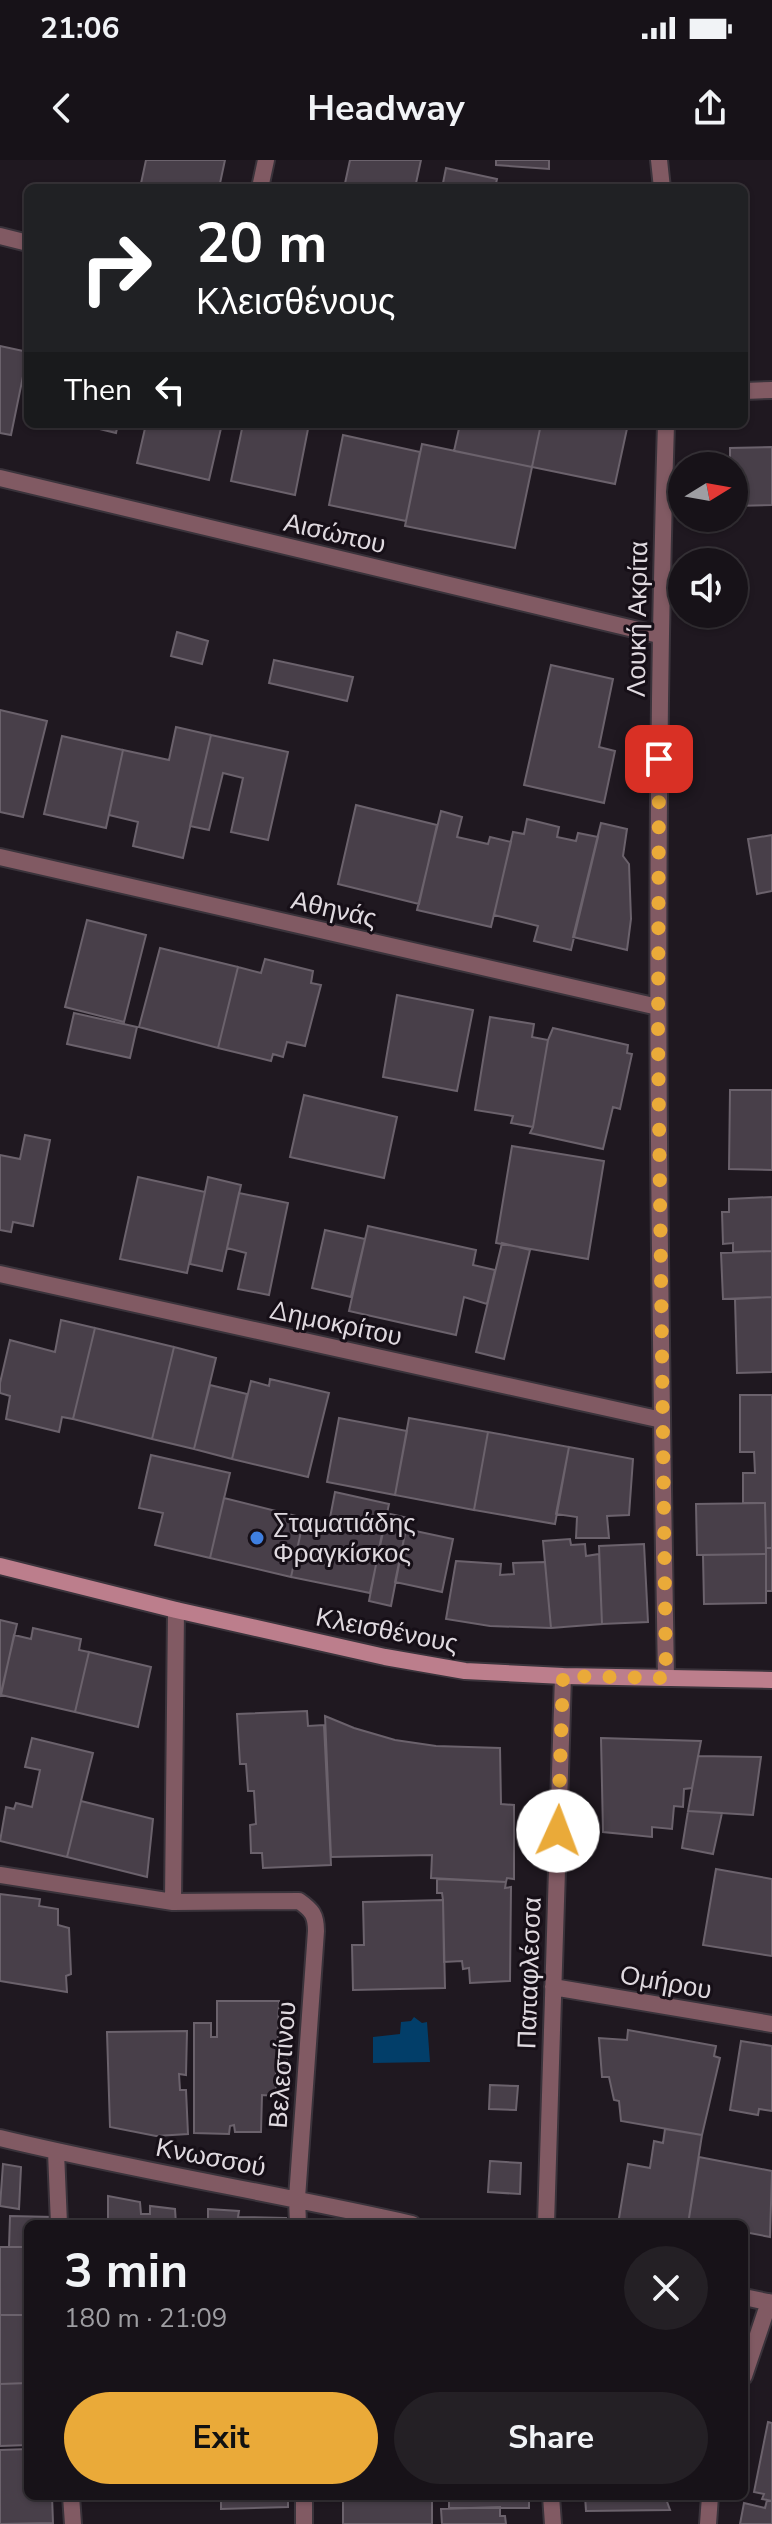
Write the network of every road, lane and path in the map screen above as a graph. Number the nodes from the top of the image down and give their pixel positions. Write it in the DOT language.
graph roads {
  1 [pos="266,160"];
  2 [pos="659,160"];
  3 [pos="261,184"];
  4 [pos="662,184"];
  5 [pos="0,236"];
  6 [pos="24,242"];
  7 [pos="772,390"];
  8 [pos="748,391"];
  9 [pos="666,428"];
  10 [pos="0,478"];
  11 [pos="659,635"];
  12 [pos="0,857"];
  13 [pos="658,1007"];
  14 [pos="0,1274"];
  15 [pos="662,1420"];
  16 [pos="0,1566"];
  17 [pos="176,1610"];
  18 [pos="563,1676"];
  19 [pos="666,1678"];
  20 [pos="772,1680"];
  21 [pos="0,1875"];
  22 [pos="173,1902"];
  23 [pos="553,1987"];
  24 [pos="772,2024"];
  25 [pos="0,2138"];
  26 [pos="56,2152"];
  27 [pos="297,2198"];
  28 [pos="59,2220"];
  29 [pos="298,2220"];
  30 [pos="394,2220"];
  31 [pos="546,2220"];
  32 [pos="748,2298"];
  33 [pos="770,2303"];
  34 [pos="748,2365"];
  35 [pos="71,2500"];
  36 [pos="304,2500"];
  37 [pos="551,2500"];
  38 [pos="710,2500"];
  39 [pos="73,2524"];
  40 [pos="304,2524"];
  41 [pos="553,2524"];
  42 [pos="708,2524"];
  1 -- 3 [label="street"];
  2 -- 4 [label="street"];
  5 -- 6 [label="street"];
  7 -- 8 [label="street"];
  9 -- 11 [label="street, Λουκή Ακρίτα"];
  10 -- 11 [label="street, Αισώπου"];
  11 -- 13 [label="street, Λουκή Ακρίτα"];
  12 -- 13 [label="street, Αθηνάς"];
  13 -- 15 [label="street, Λουκή Ακρίτα"];
  14 -- 15 [label="street, Δημοκρίτου"];
  15 -- 19 [label="street, Λουκή Ακρίτα"];
  16 -- 17 [label="main road, Κλεισθένους"];
  17 -- 18 [label="main road, Κλεισθένους"];
  17 -- 22 [label="street"];
  18 -- 19 [label="main road, Κλεισθένους"];
  18 -- 23 [label="street, Παπαφλέσσα"];
  19 -- 20 [label="main road, Κλεισθένους"];
  21 -- 22 [label="street"];
  22 -- 27 [label="street, Βελεστίνου"];
  23 -- 24 [label="street, Ομήρου"];
  23 -- 31 [label="street, Παπαφλέσσα"];
  25 -- 26 [label="street, Κνωσσού"];
  26 -- 27 [label="street, Κνωσσού"];
  26 -- 28 [label="street"];
  27 -- 29 [label="street, Βελεστίνου"];
  27 -- 30 [label="street, Κνωσσού"];
  32 -- 33 [label="street"];
  33 -- 34 [label="street"];
  35 -- 39 [label="street"];
  36 -- 40 [label="street"];
  37 -- 41 [label="street"];
  38 -- 42 [label="street"];
}
